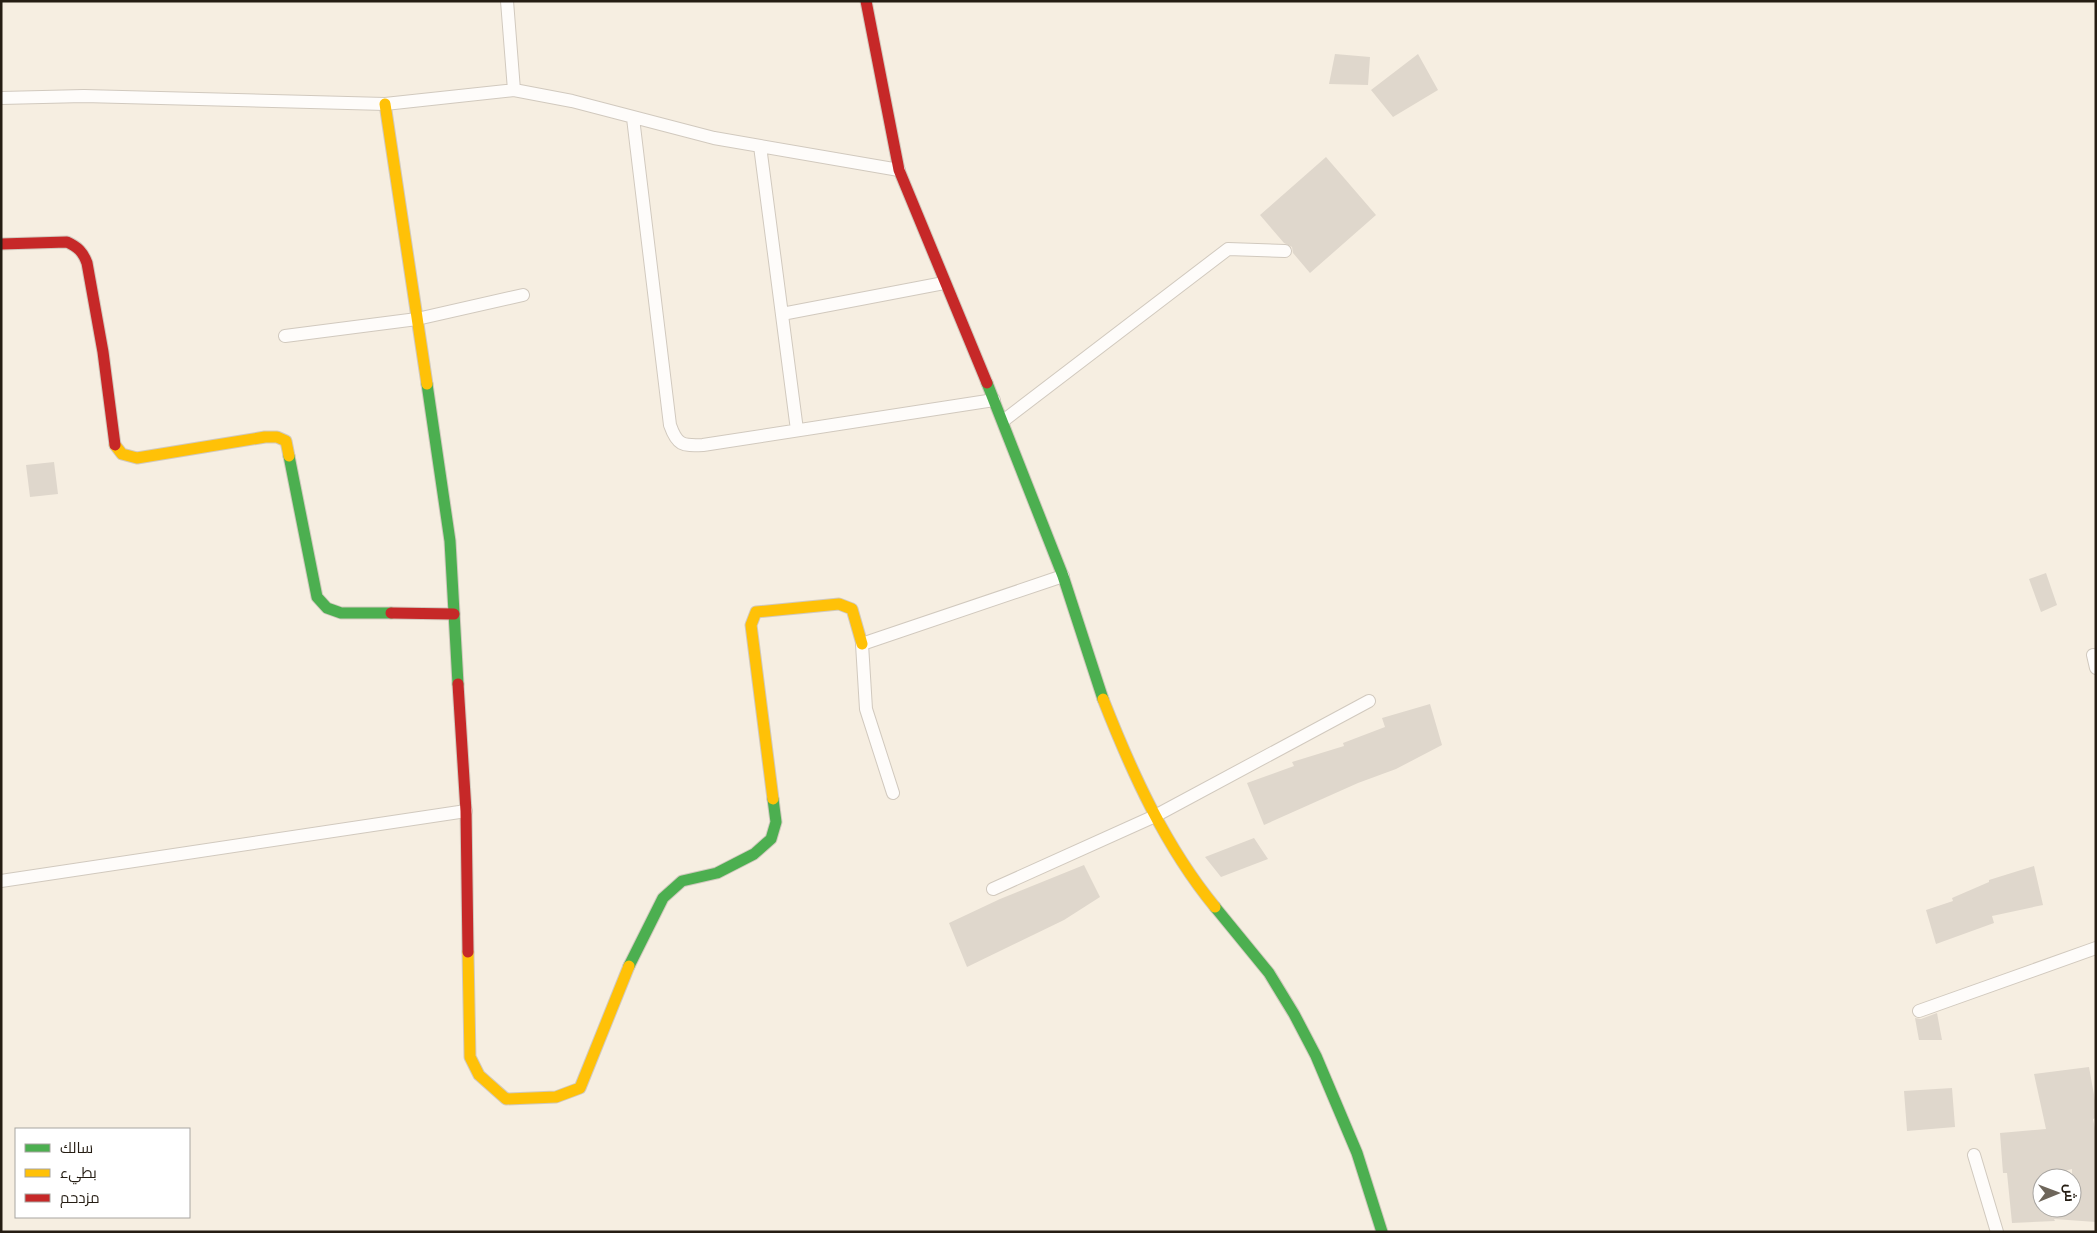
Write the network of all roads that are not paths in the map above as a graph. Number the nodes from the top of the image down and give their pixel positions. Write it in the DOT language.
graph roads {
  1 [pos="507,1"];
  2 [pos="866,1"];
  3 [pos="514,90"];
  4 [pos="1,98"];
  5 [pos="386,104"];
  6 [pos="633,118"];
  7 [pos="760,146"];
  8 [pos="899,170"];
  9 [pos="1,244"];
  10 [pos="1285,252"];
  11 [pos="944,284"];
  12 [pos="524,296"];
  13 [pos="782,314"];
  14 [pos="417,319"];
  15 [pos="286,336"];
  16 [pos="994,400"];
  17 [pos="1003,421"];
  18 [pos="797,430"];
  19 [pos="1063,576"];
  20 [pos="454,614"];
  21 [pos="862,644"];
  22 [pos="1369,701"];
  23 [pos="893,793"];
  24 [pos="466,811"];
  25 [pos="1155,816"];
  26 [pos="1,881"];
  27 [pos="993,889"];
  28 [pos="2096,948"];
  29 [pos="1919,1010"];
  30 [pos="1974,1155"];
  31 [pos="1382,1232"];
  32 [pos="1997,1232"];
  1 -- 3 [label="street"];
  2 -- 8 [label="street"];
  3 -- 5 [label="street"];
  3 -- 6 [label="street"];
  4 -- 5 [label="street"];
  5 -- 14 [label="street"];
  6 -- 7 [label="street"];
  6 -- 18 [label="street"];
  7 -- 8 [label="street"];
  7 -- 13 [label="street"];
  8 -- 11 [label="street"];
  9 -- 20 [label="street"];
  10 -- 17 [label="street"];
  11 -- 13 [label="street"];
  11 -- 16 [label="street"];
  12 -- 14 [label="street"];
  13 -- 18 [label="street"];
  14 -- 15 [label="street"];
  14 -- 20 [label="street"];
  16 -- 17 [label="street"];
  16 -- 18 [label="street"];
  17 -- 19 [label="street"];
  19 -- 21 [label="street"];
  19 -- 25 [label="street"];
  20 -- 24 [label="street"];
  21 -- 23 [label="street"];
  21 -- 24 [label="street"];
  22 -- 25 [label="street"];
  24 -- 26 [label="street"];
  25 -- 27 [label="street"];
  25 -- 31 [label="street"];
  28 -- 29 [label="street"];
  30 -- 32 [label="street"];
}
